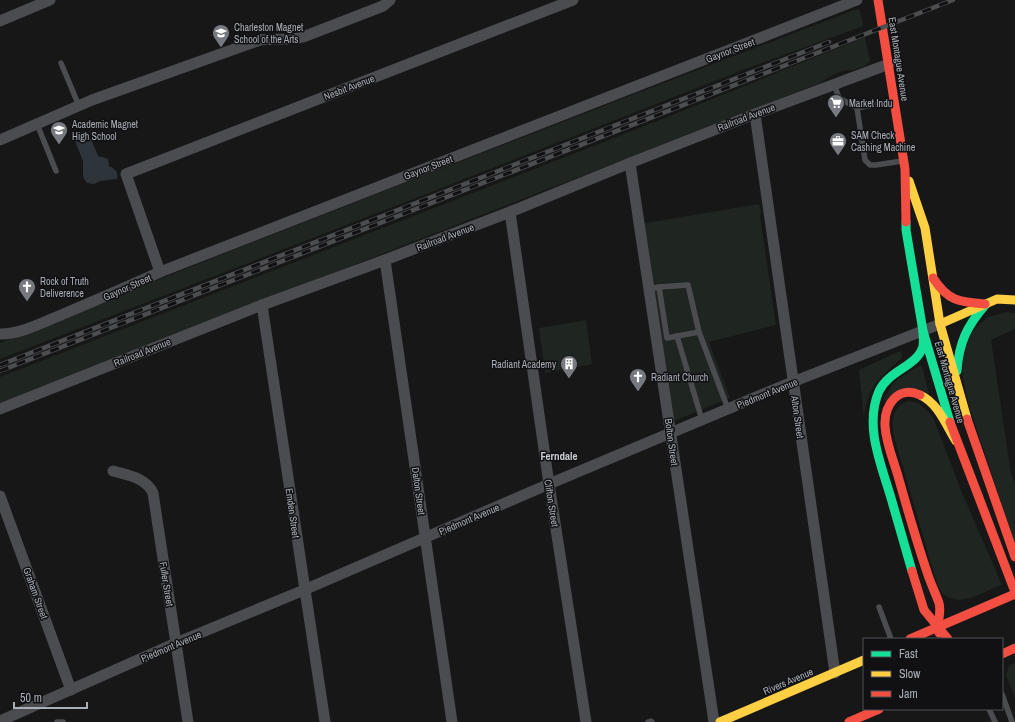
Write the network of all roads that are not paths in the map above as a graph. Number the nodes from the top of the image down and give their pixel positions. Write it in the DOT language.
graph roads {
  1 [pos="50,0"];
  2 [pos="390,0"];
  3 [pos="572,0"];
  4 [pos="857,0"];
  5 [pos="878,0"];
  6 [pos="0,21"];
  7 [pos="62,63"];
  8 [pos="889,64"];
  9 [pos="834,84"];
  10 [pos="894,101"];
  11 [pos="79,106"];
  12 [pos="857,108"];
  13 [pos="755,114"];
  14 [pos="37,124"];
  15 [pos="0,140"];
  16 [pos="630,163"];
  17 [pos="904,165"];
  18 [pos="56,171"];
  19 [pos="510,212"];
  20 [pos="385,260"];
  21 [pos="160,272"];
  22 [pos="933,277"];
  23 [pos="654,288"];
  24 [pos="1015,300"];
  25 [pos="262,304"];
  26 [pos="986,304"];
  27 [pos="940,324"];
  28 [pos="923,331"];
  29 [pos="699,332"];
  30 [pos="0,334"];
  31 [pos="678,336"];
  32 [pos="792,382"];
  33 [pos="957,387"];
  34 [pos="0,409"];
  35 [pos="728,409"];
  36 [pos="702,420"];
  37 [pos="670,433"];
  38 [pos="956,441"];
  39 [pos="113,471"];
  40 [pos="548,484"];
  41 [pos="0,496"];
  42 [pos="425,538"];
  43 [pos="1015,556"];
  44 [pos="304,590"];
  45 [pos="1015,593"];
  46 [pos="879,607"];
  47 [pos="937,627"];
  48 [pos="891,638"];
  49 [pos="912,638"];
  50 [pos="940,638"];
  51 [pos="947,638"];
  52 [pos="176,643"];
  53 [pos="1003,646"];
  54 [pos="1015,647"];
  55 [pos="1003,653"];
  56 [pos="863,660"];
  57 [pos="835,673"];
  58 [pos="850,677"];
  59 [pos="71,690"];
  60 [pos="1003,697"];
  61 [pos="863,706"];
  62 [pos="877,710"];
  63 [pos="989,710"];
  64 [pos="0,720"];
  65 [pos="57,722"];
  66 [pos="63,722"];
  67 [pos="188,722"];
  68 [pos="325,722"];
  69 [pos="452,722"];
  70 [pos="586,722"];
  71 [pos="648,722"];
  72 [pos="652,722"];
  73 [pos="714,722"];
  74 [pos="720,722"];
  75 [pos="847,722"];
  76 [pos="995,722"];
  77 [pos="1012,722"];
  1 -- 6 [label="street"];
  2 -- 11 [label="street"];
  3 -- 21 [label="street, Nesbit Avenue"];
  4 -- 21 [label="street, Gaynor Street"];
  5 -- 8 [label="main road, East Montague Avenue"];
  7 -- 11 [label="lane"];
  8 -- 9 [label="street, Railroad Avenue"];
  8 -- 10 [label="main road, East Montague Avenue"];
  9 -- 12 [label="lane"];
  9 -- 13 [label="street, Railroad Avenue"];
  10 -- 12 [label="lane"];
  10 -- 17 [label="main road, East Montague Avenue"];
  11 -- 14 [label="street"];
  12 -- 17 [label="lane"];
  13 -- 16 [label="street, Railroad Avenue"];
  13 -- 32 [label="street, Alton Street"];
  14 -- 15 [label="street"];
  14 -- 18 [label="lane"];
  16 -- 19 [label="street, Railroad Avenue"];
  16 -- 23 [label="street, Bolton Street"];
  17 -- 22 [label="main road, East Montague Avenue"];
  17 -- 28 [label="main road, East Montague Avenue"];
  19 -- 20 [label="street, Railroad Avenue"];
  19 -- 40 [label="street, Clifton Street"];
  20 -- 25 [label="street, Railroad Avenue"];
  20 -- 42 [label="street, Dalton Street"];
  21 -- 30 [label="street, Gaynor Street"];
  22 -- 26 [label="main road"];
  22 -- 27 [label="main road, East Montague Avenue"];
  23 -- 29 [label="lane"];
  23 -- 31 [label="lane"];
  23 -- 37 [label="street, Bolton Street"];
  24 -- 26 [label="main road"];
  25 -- 34 [label="street, Railroad Avenue"];
  25 -- 44 [label="street, Emden Street"];
  26 -- 27 [label="main road"];
  26 -- 33 [label="main road"];
  27 -- 28 [label="street, Piedmont Avenue"];
  27 -- 33 [label="main road, East Montague Avenue"];
  28 -- 32 [label="street, Piedmont Avenue"];
  28 -- 38 [label="main road, East Montague Avenue"];
  28 -- 47 [label="main road"];
  29 -- 31 [label="lane"];
  29 -- 35 [label="lane"];
  31 -- 36 [label="lane"];
  32 -- 35 [label="street, Piedmont Avenue"];
  32 -- 57 [label="street, Alton Street"];
  33 -- 43 [label="main road, East Montague Avenue"];
  35 -- 36 [label="street, Piedmont Avenue"];
  36 -- 37 [label="street, Piedmont Avenue"];
  37 -- 40 [label="street, Piedmont Avenue"];
  37 -- 73 [label="street, Bolton Street"];
  38 -- 45 [label="main road, East Montague Avenue"];
  38 -- 47 [label="main road"];
  39 -- 52 [label="street, Fuller Street"];
  40 -- 42 [label="street, Piedmont Avenue"];
  40 -- 70 [label="street, Clifton Street"];
  41 -- 59 [label="street, Graham Street"];
  42 -- 44 [label="street, Piedmont Avenue"];
  42 -- 69 [label="street, Dalton Street"];
  44 -- 52 [label="street, Piedmont Avenue"];
  44 -- 68 [label="street, Emden Street"];
  45 -- 47 [label="main road"];
  46 -- 48 [label="lane"];
  47 -- 49 [label="main road"];
  47 -- 50 [label="main road"];
  47 -- 51 [label="main road"];
  52 -- 59 [label="street, Piedmont Avenue"];
  52 -- 67 [label="street, Fuller Street"];
  53 -- 54 [label="main road"];
  54 -- 55 [label="main road"];
  56 -- 57 [label="main road, Rivers Avenue"];
  57 -- 58 [label="main road"];
  57 -- 74 [label="main road, Rivers Avenue"];
  59 -- 64 [label="street, Piedmont Avenue"];
  60 -- 77 [label="lane"];
  61 -- 75 [label="main road"];
  62 -- 75 [label="main road"];
  63 -- 76 [label="lane"];
  65 -- 66 [label="lane"];
  71 -- 72 [label="lane"];
}
